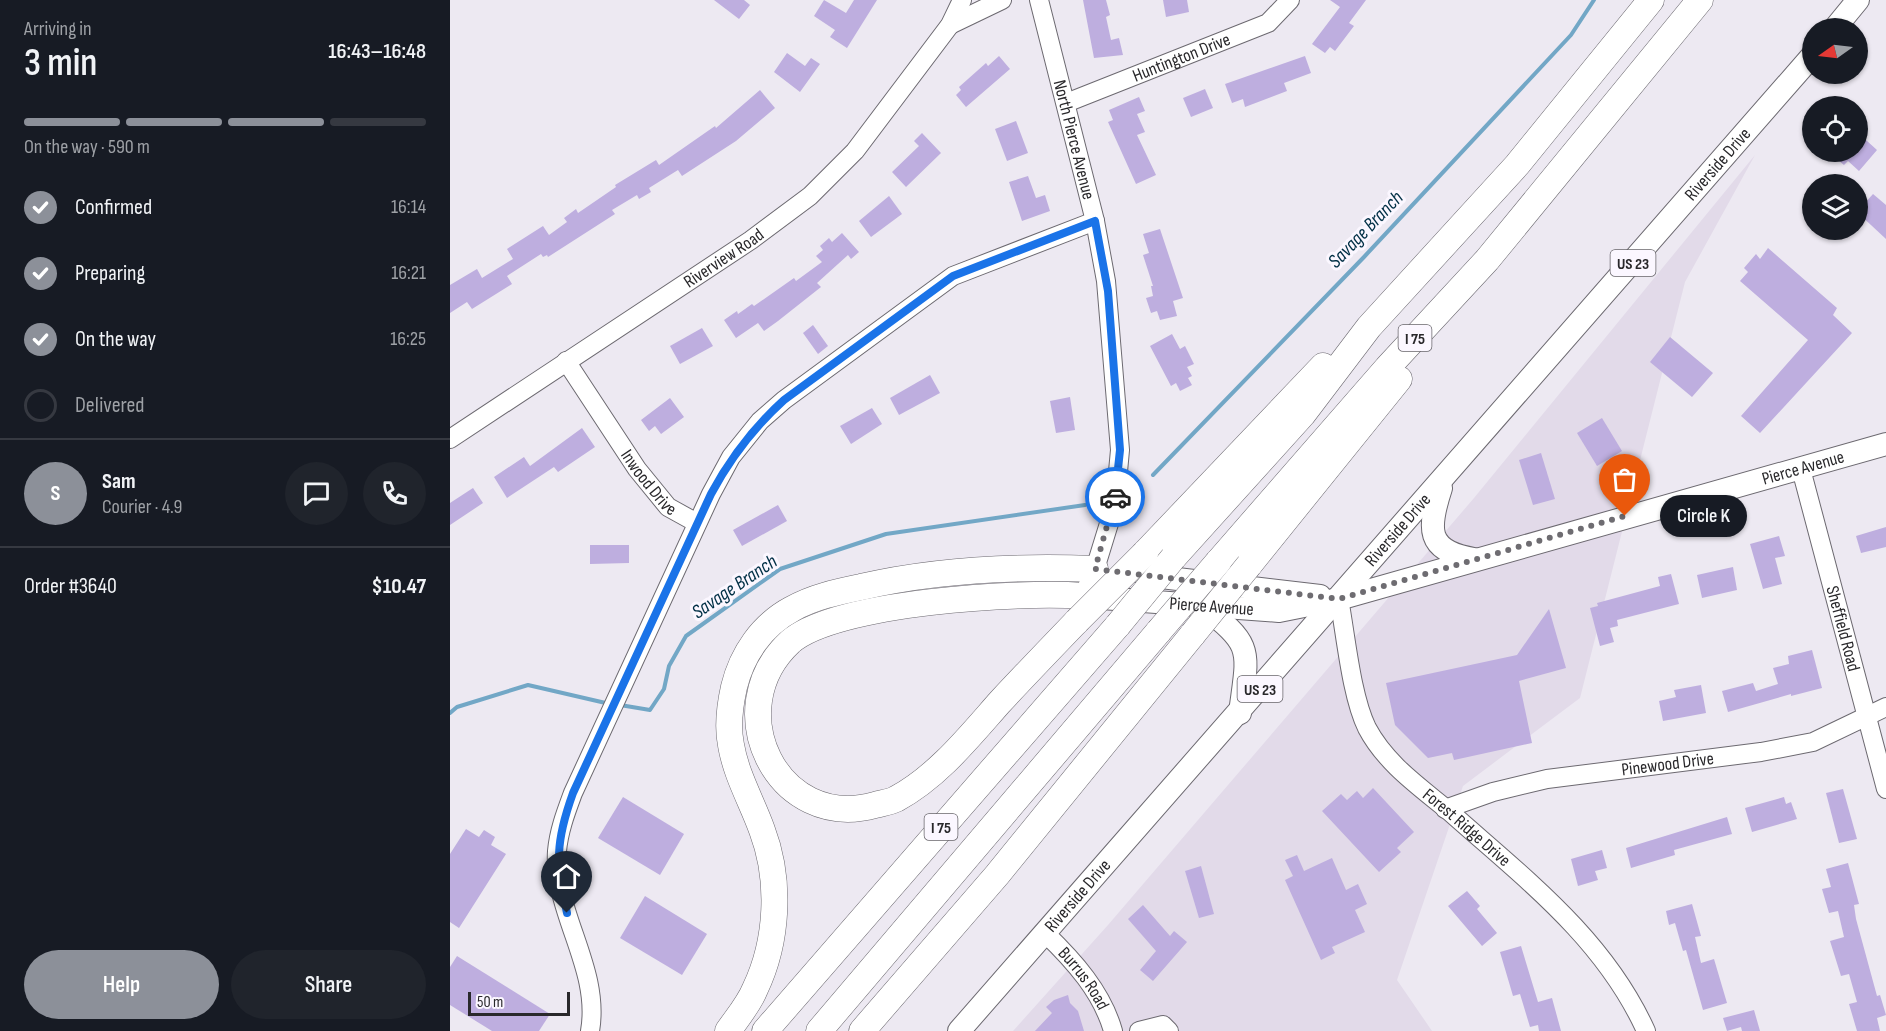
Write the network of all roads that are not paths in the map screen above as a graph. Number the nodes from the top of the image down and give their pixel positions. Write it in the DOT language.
graph roads {
  1 [pos="962,0"];
  2 [pos="1002,0"];
  3 [pos="1029,0"];
  4 [pos="1290,0"];
  5 [pos="1651,0"];
  6 [pos="1700,0"];
  7 [pos="1858,0"];
  8 [pos="1041,6"];
  9 [pos="1843,18"];
  10 [pos="950,25"];
  11 [pos="1802,68"];
  12 [pos="1066,103"];
  13 [pos="1095,221"];
  14 [pos="1488,260"];
  15 [pos="1369,327"];
  16 [pos="566,361"];
  17 [pos="450,439"];
  18 [pos="1886,444"];
  19 [pos="1802,469"];
  20 [pos="1444,480"];
  21 [pos="697,524"];
  22 [pos="1475,559"];
  23 [pos="1095,569"];
  24 [pos="1339,599"];
  25 [pos="1202,606"];
  26 [pos="1080,609"];
  27 [pos="1886,707"];
  28 [pos="1239,713"];
  29 [pos="1865,716"];
  30 [pos="1886,789"];
  31 [pos="1445,809"];
  32 [pos="1045,933"];
  33 [pos="590,1031"];
  34 [pos="728,1031"];
  35 [pos="765,1031"];
  36 [pos="819,1031"];
  37 [pos="862,1031"];
  38 [pos="959,1031"];
  39 [pos="1113,1031"];
  40 [pos="1139,1031"];
  41 [pos="1169,1031"];
  42 [pos="1646,1031"];
  1 -- 10 [label="street, Riverview Road"];
  2 -- 10 [label="street, Riverview Road"];
  3 -- 8 [label="street"];
  4 -- 12 [label="street, Huntington Drive"];
  5 -- 15 [label="highway, I 75"];
  6 -- 14 [label="highway, I 75"];
  7 -- 9 [label="main road"];
  8 -- 12 [label="street, North Pierce Avenue"];
  10 -- 16 [label="street, Riverview Road"];
  11 -- 20 [label="main road, Riverside Drive / US 23"];
  12 -- 13 [label="street, North Pierce Avenue"];
  13 -- 21 [label="street, Inwood Drive"];
  13 -- 23 [label="street, North Pierce Avenue"];
  14 -- 36 [label="highway, I 75, bridge"];
  14 -- 37 [label="highway, bridge"];
  15 -- 26 [label="highway, bridge"];
  15 -- 35 [label="highway, I 75, bridge"];
  16 -- 17 [label="street, Riverview Road"];
  16 -- 21 [label="street, Inwood Drive"];
  18 -- 19 [label="main road, Pierce Avenue"];
  19 -- 22 [label="main road, Pierce Avenue"];
  19 -- 29 [label="street, Sheffield Road"];
  20 -- 22 [label="main road"];
  20 -- 24 [label="main road, Riverside Drive / US 23"];
  21 -- 33 [label="street"];
  22 -- 24 [label="main road, Pierce Avenue"];
  23 -- 24 [label="main road, Pierce Avenue"];
  23 -- 26 [label="street, North Pierce Avenue"];
  23 -- 34 [label="highway"];
  24 -- 25 [label="main road, Pierce Avenue"];
  24 -- 28 [label="main road, Riverside Drive / US 23"];
  24 -- 31 [label="street, Forest Ridge Drive"];
  25 -- 26 [label="main road, Pierce Avenue"];
  25 -- 28 [label="main road"];
  26 -- 26 [label="highway"];
  27 -- 29 [label="street, Pinewood Drive"];
  28 -- 32 [label="main road, Riverside Drive / US 23"];
  29 -- 30 [label="street, Sheffield Road"];
  29 -- 31 [label="street, Pinewood Drive"];
  31 -- 42 [label="street, Forest Ridge Drive"];
  32 -- 38 [label="main road, Riverside Drive / US 23"];
  32 -- 39 [label="street, Burrus Road"];
  40 -- 41 [label="street"];
}
